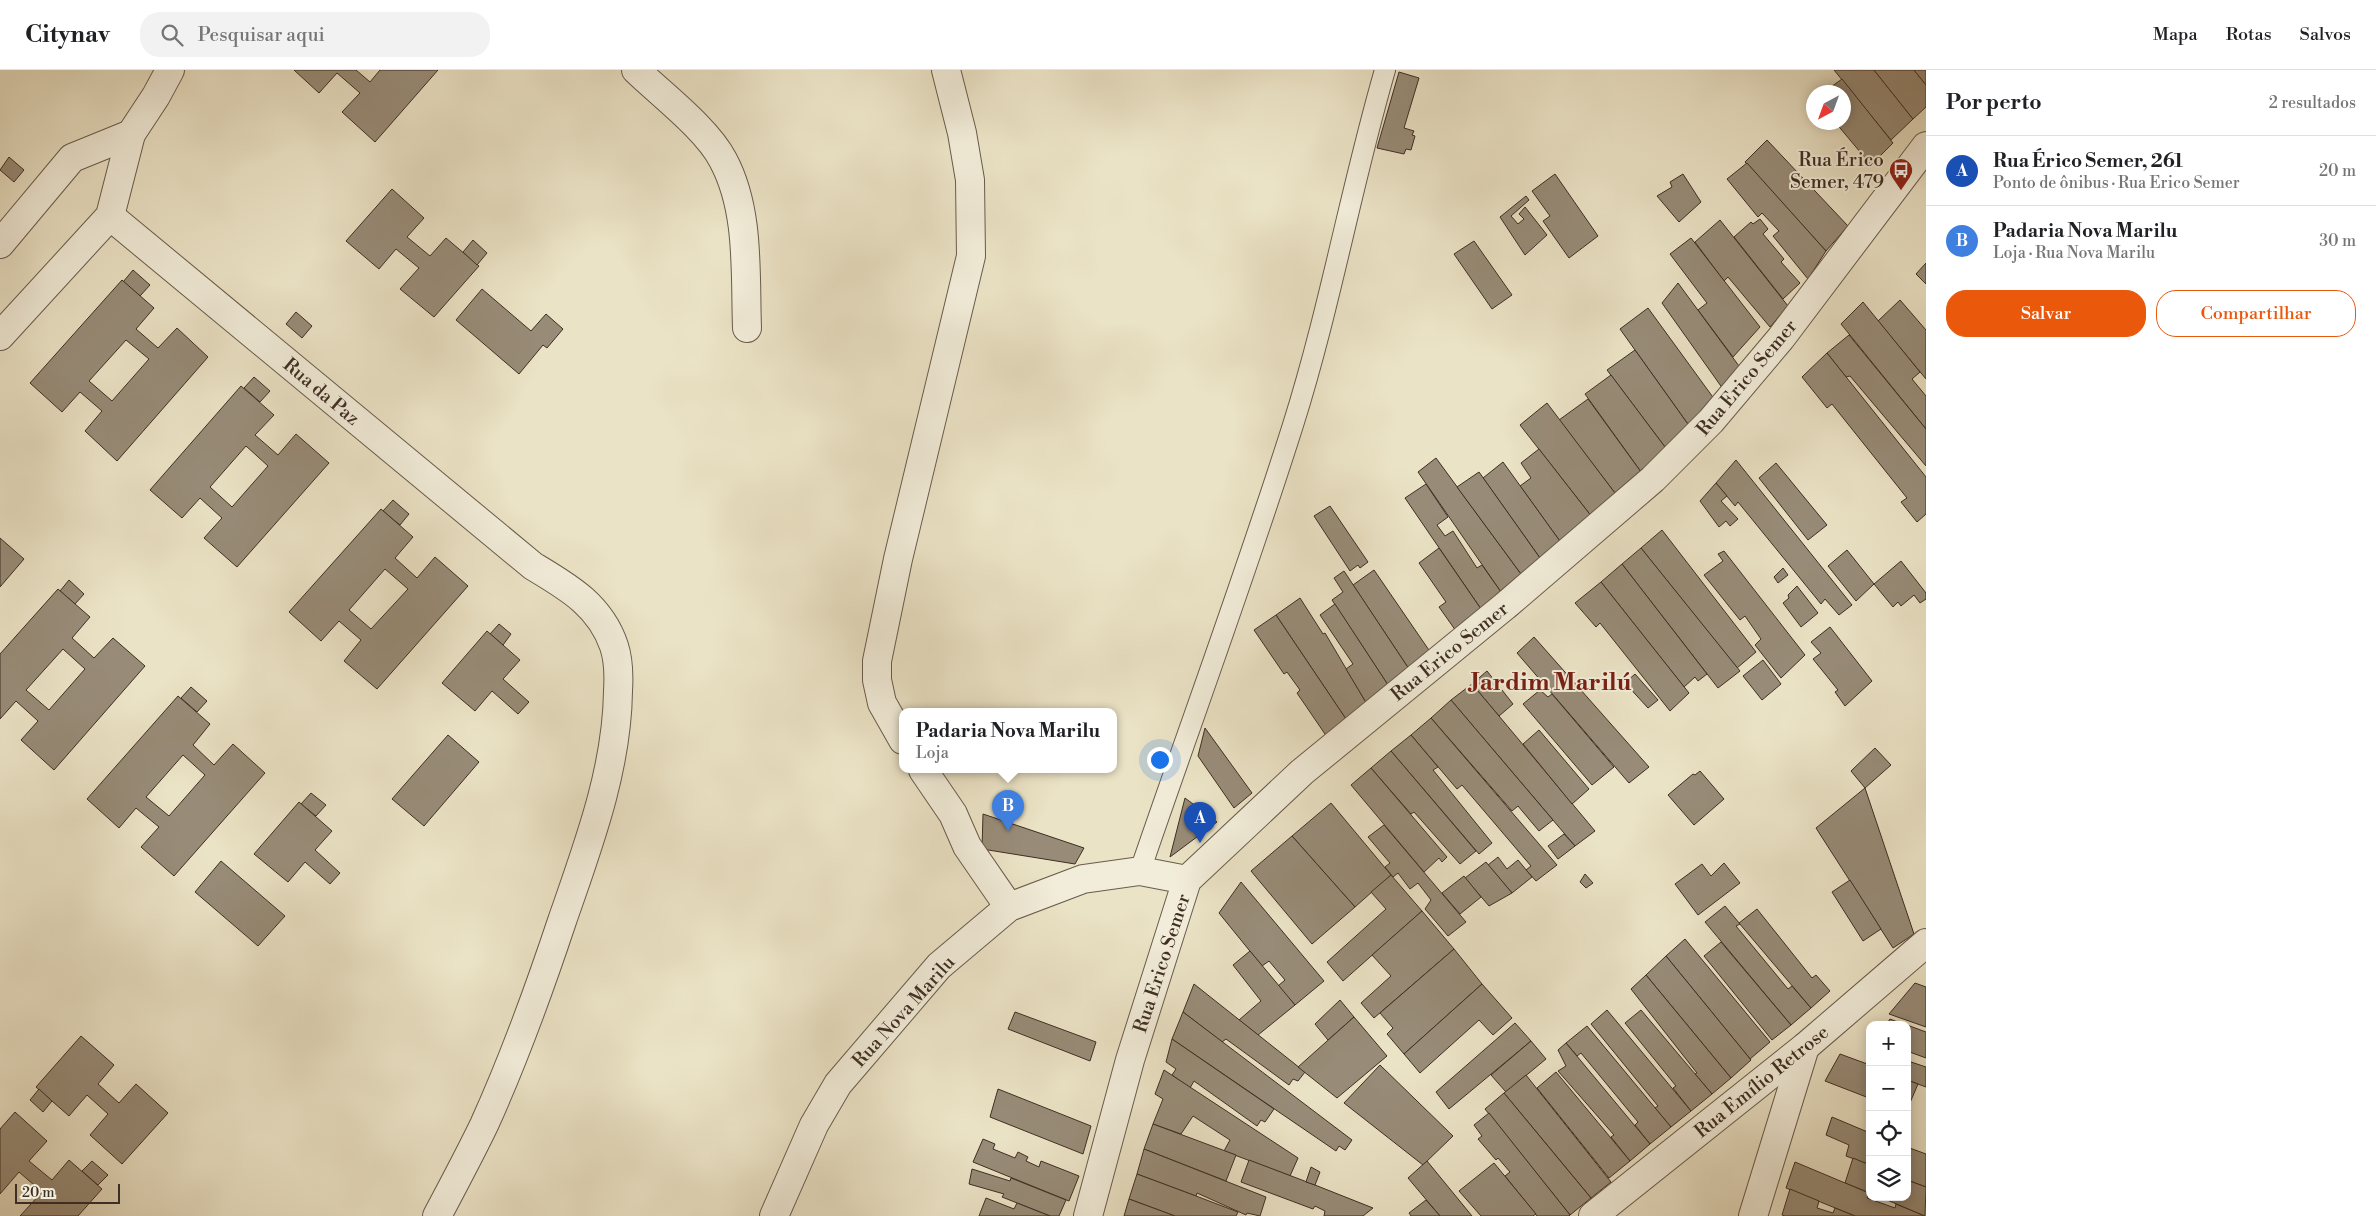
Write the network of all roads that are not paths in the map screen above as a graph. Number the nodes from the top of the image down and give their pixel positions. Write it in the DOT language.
graph roads {
  1 [pos="170,70"];
  2 [pos="636,70"];
  3 [pos="946,70"];
  4 [pos="1385,70"];
  5 [pos="131,134"];
  6 [pos="1926,146"];
  7 [pos="110,216"];
  8 [pos="0,244"];
  9 [pos="748,328"];
  10 [pos="0,336"];
  11 [pos="899,733"];
  12 [pos="925,773"];
  13 [pos="1140,871"];
  14 [pos="1188,880"];
  15 [pos="1009,907"];
  16 [pos="1926,943"];
  17 [pos="1805,1047"];
  18 [pos="437,1216"];
  19 [pos="774,1216"];
  20 [pos="1088,1216"];
  21 [pos="1593,1216"];
  22 [pos="1753,1216"];
  1 -- 5 [label="street"];
  2 -- 9 [label="street"];
  3 -- 11 [label="street"];
  4 -- 13 [label="lane"];
  5 -- 7 [label="street"];
  5 -- 8 [label="street"];
  6 -- 14 [label="street, Rua Erico Semer"];
  7 -- 10 [label="street"];
  7 -- 18 [label="street, Rua da Paz"];
  12 -- 15 [label="street"];
  13 -- 14 [label="street, Rua Nova Marilu"];
  13 -- 15 [label="street, Rua Nova Marilu"];
  14 -- 20 [label="street, Rua Erico Semer"];
  15 -- 19 [label="street, Rua Nova Marilu"];
  16 -- 17 [label="street, Rua Emílio Retrose"];
  17 -- 21 [label="street, Rua Emílio Retrose"];
  17 -- 22 [label="street"];
}
